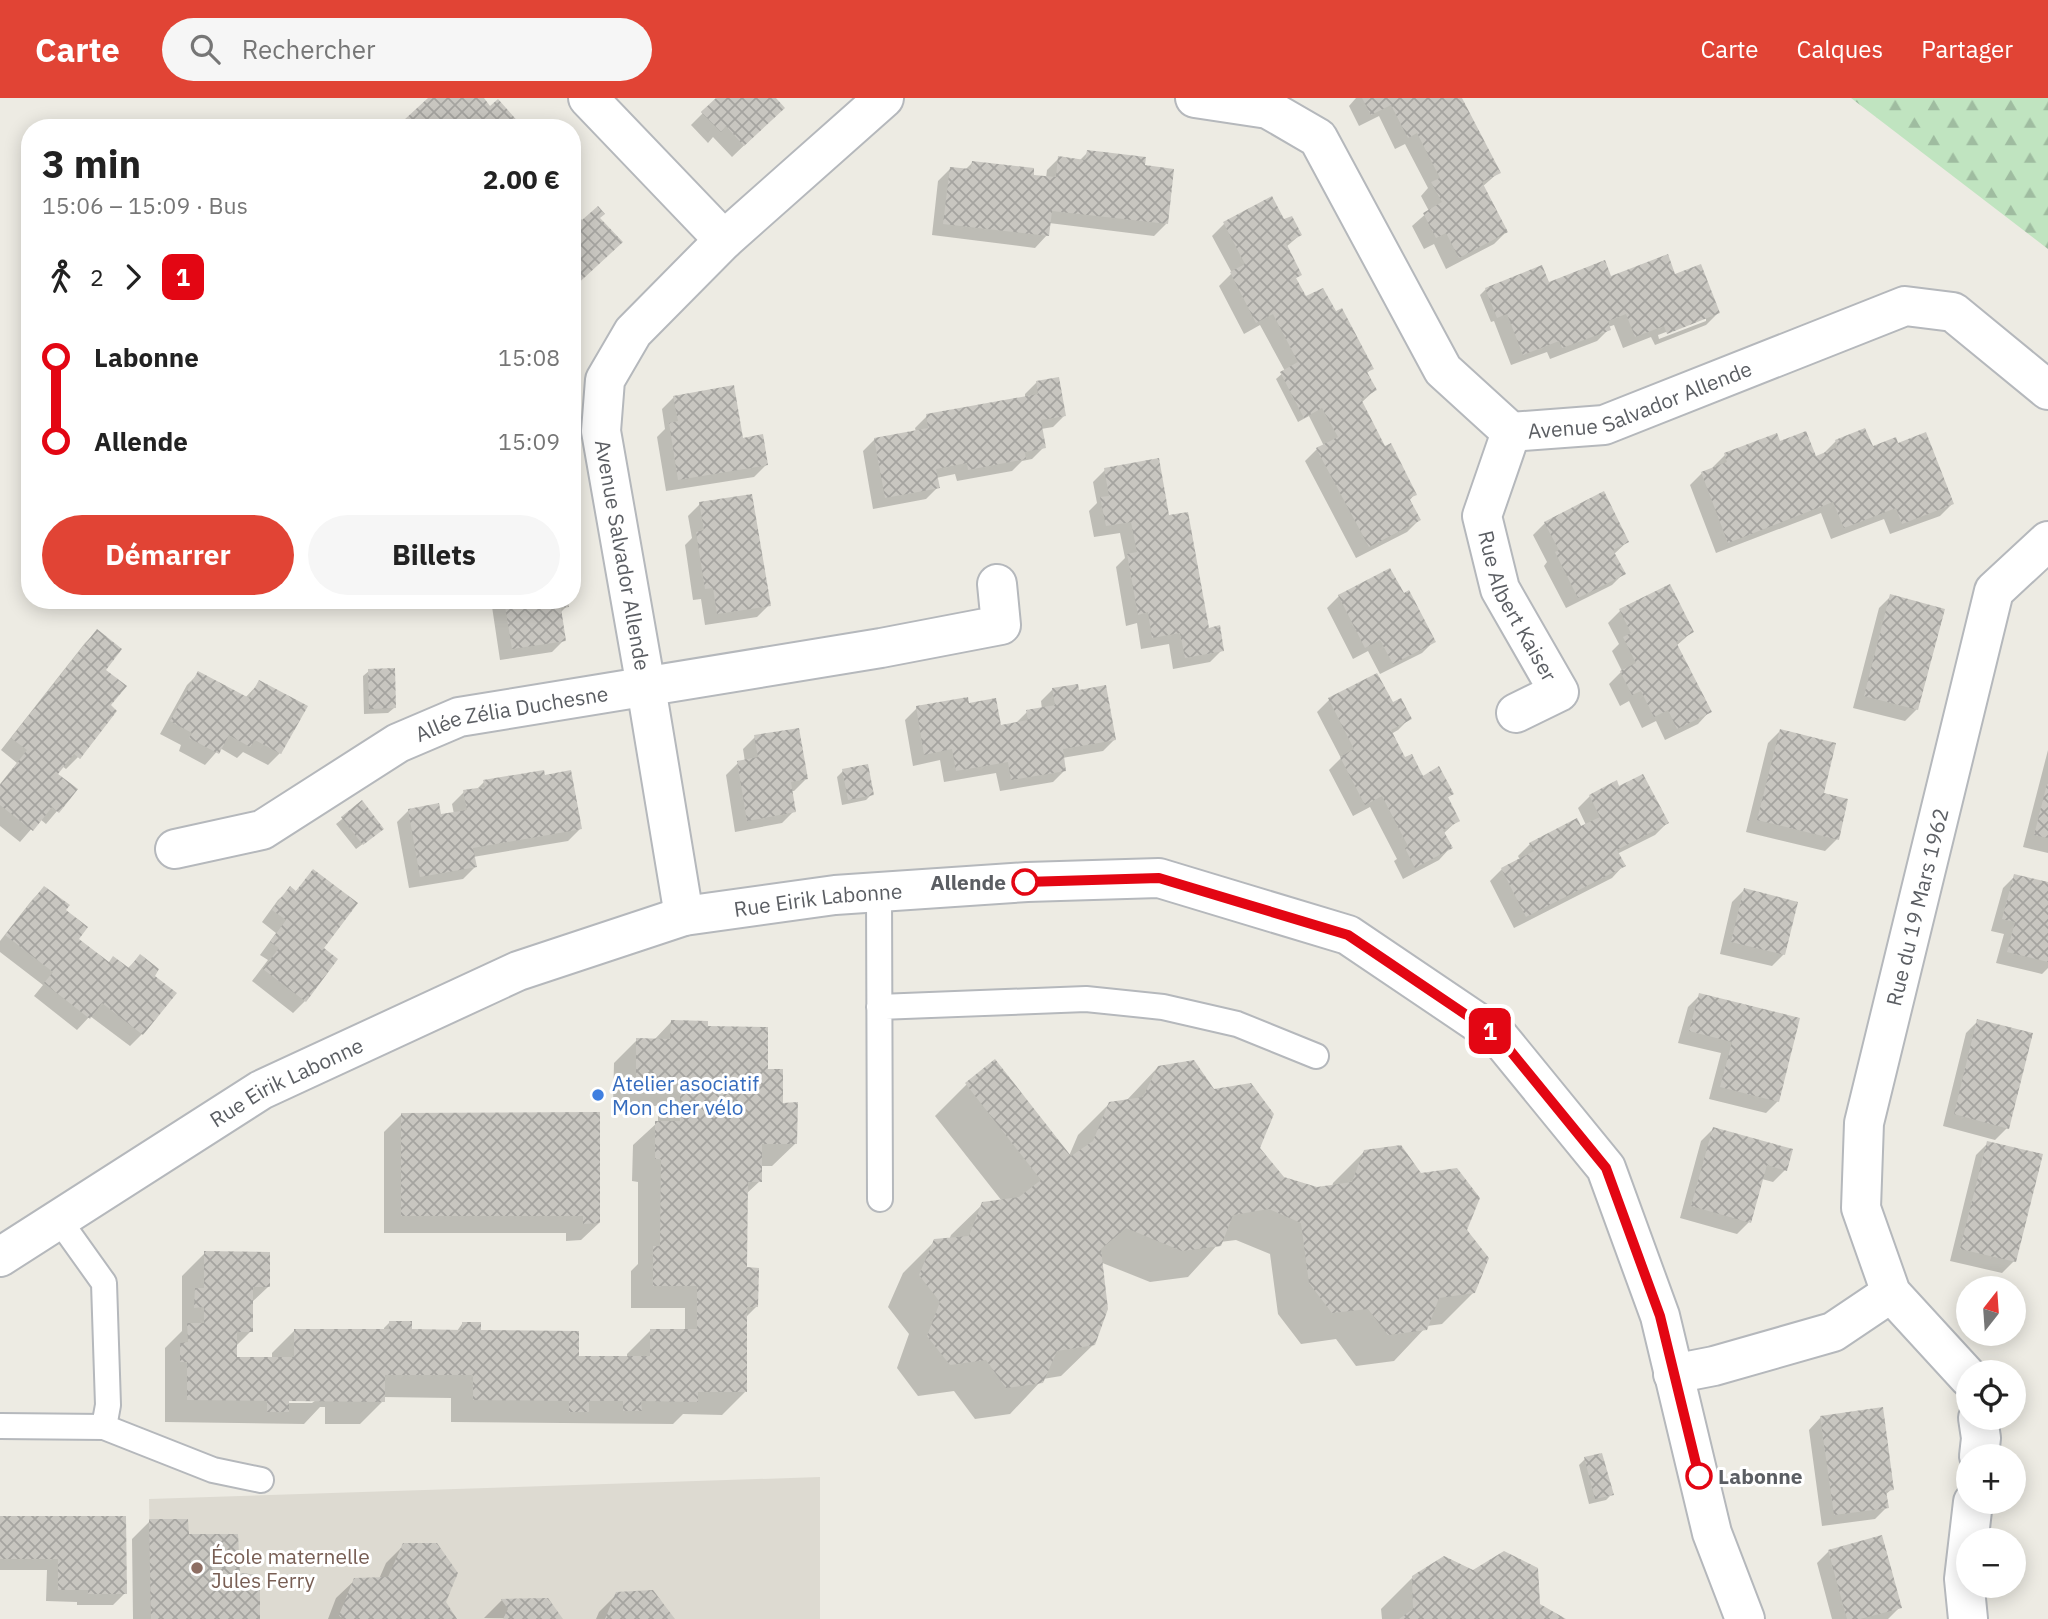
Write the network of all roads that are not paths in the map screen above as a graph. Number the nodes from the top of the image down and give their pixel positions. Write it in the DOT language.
graph roads {
  1 [pos="588,98"];
  2 [pos="884,98"];
  3 [pos="1195,98"];
  4 [pos="724,240"];
  5 [pos="2048,390"];
  6 [pos="1511,432"];
  7 [pos="2048,541"];
  8 [pos="997,584"];
  9 [pos="646,687"];
  10 [pos="1516,713"];
  11 [pos="174,849"];
  12 [pos="879,892"];
  13 [pos="684,916"];
  14 [pos="879,1007"];
  15 [pos="1316,1056"];
  16 [pos="880,1199"];
  17 [pos="59,1220"];
  18 [pos="0,1257"];
  19 [pos="1891,1293"];
  20 [pos="1956,1364"];
  21 [pos="1673,1374"];
  22 [pos="0,1426"];
  23 [pos="104,1427"];
  24 [pos="261,1480"];
  25 [pos="1972,1514"];
  26 [pos="1745,1619"];
  27 [pos="1968,1619"];
  1 -- 4 [label="street"];
  2 -- 4 [label="street, Avenue Salvador Allende"];
  3 -- 6 [label="street, Avenue Salvador Allende"];
  4 -- 9 [label="street, Avenue Salvador Allende"];
  5 -- 6 [label="street, Avenue Salvador Allende"];
  6 -- 10 [label="street, Rue Albert Kaiser"];
  7 -- 19 [label="street, Rue du 19 Mars 1962"];
  8 -- 9 [label="street, Allée Zélia Duchesne"];
  9 -- 11 [label="street, Allée Zélia Duchesne"];
  9 -- 13 [label="street, Avenue Salvador Allende"];
  12 -- 13 [label="street, Rue Eirik Labonne"];
  12 -- 14 [label="lane"];
  12 -- 21 [label="street, Rue Eirik Labonne"];
  13 -- 17 [label="street, Rue Eirik Labonne"];
  14 -- 15 [label="lane"];
  14 -- 16 [label="lane"];
  17 -- 18 [label="street, Rue Eirik Labonne"];
  17 -- 23 [label="lane"];
  19 -- 20 [label="street"];
  19 -- 21 [label="street"];
  21 -- 26 [label="street, Rue Eirik Labonne"];
  22 -- 23 [label="lane"];
  23 -- 24 [label="lane"];
  25 -- 27 [label="street"];
}
